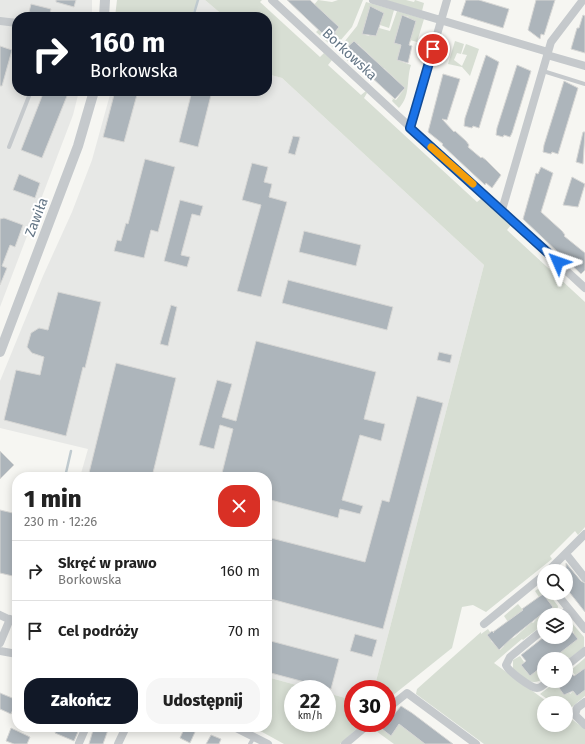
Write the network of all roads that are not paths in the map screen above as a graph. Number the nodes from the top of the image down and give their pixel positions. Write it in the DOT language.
graph roads {
  1 [pos="105,0"];
  2 [pos="272,0"];
  3 [pos="373,0"];
  4 [pos="448,0"];
  5 [pos="584,0"];
  6 [pos="104,12"];
  7 [pos="441,20"];
  8 [pos="0,21"];
  9 [pos="12,22"];
  10 [pos="548,53"];
  11 [pos="585,66"];
  12 [pos="542,71"];
  13 [pos="585,84"];
  14 [pos="28,96"];
  15 [pos="93,96"];
  16 [pos="410,128"];
  17 [pos="9,147"];
  18 [pos="502,210"];
  19 [pos="585,288"];
  20 [pos="0,352"];
  21 [pos="585,534"];
  22 [pos="566,554"];
  23 [pos="556,564"];
  24 [pos="585,578"];
  25 [pos="537,581"];
  26 [pos="562,600"];
  27 [pos="568,608"];
  28 [pos="573,614"];
  29 [pos="0,615"];
  30 [pos="12,621"];
  31 [pos="12,622"];
  32 [pos="484,624"];
  33 [pos="585,629"];
  34 [pos="537,635"];
  35 [pos="0,643"];
  36 [pos="0,651"];
  37 [pos="585,651"];
  38 [pos="12,653"];
  39 [pos="573,660"];
  40 [pos="537,688"];
  41 [pos="396,702"];
  42 [pos="585,702"];
  43 [pos="585,726"];
  44 [pos="84,732"];
  45 [pos="124,732"];
  46 [pos="241,732"];
  47 [pos="359,732"];
  48 [pos="252,740"];
  49 [pos="79,743"];
  50 [pos="118,744"];
  51 [pos="268,744"];
  52 [pos="345,744"];
  53 [pos="476,744"];
  1 -- 6 [label="street"];
  2 -- 16 [label="street, Borkowska"];
  3 -- 7 [label="street"];
  4 -- 7 [label="street"];
  5 -- 10 [label="street"];
  7 -- 10 [label="street"];
  7 -- 16 [label="street"];
  8 -- 9 [label="street"];
  10 -- 11 [label="street"];
  10 -- 12 [label="street"];
  12 -- 13 [label="lane"];
  12 -- 18 [label="street"];
  14 -- 17 [label="lane"];
  15 -- 20 [label="street, Zawiła"];
  16 -- 18 [label="street, Borkowska"];
  18 -- 19 [label="street, Borkowska"];
  21 -- 22 [label="street"];
  22 -- 23 [label="street"];
  22 -- 24 [label="street"];
  25 -- 32 [label="street"];
  26 -- 27 [label="street"];
  28 -- 33 [label="street"];
  29 -- 30 [label="street"];
  31 -- 35 [label="street"];
  34 -- 40 [label="street"];
  36 -- 38 [label="street"];
  37 -- 39 [label="street"];
  41 -- 53 [label="street"];
  42 -- 43 [label="street"];
  44 -- 49 [label="street"];
  45 -- 50 [label="street"];
  46 -- 48 [label="street"];
  47 -- 52 [label="street"];
  48 -- 51 [label="street"];
}
